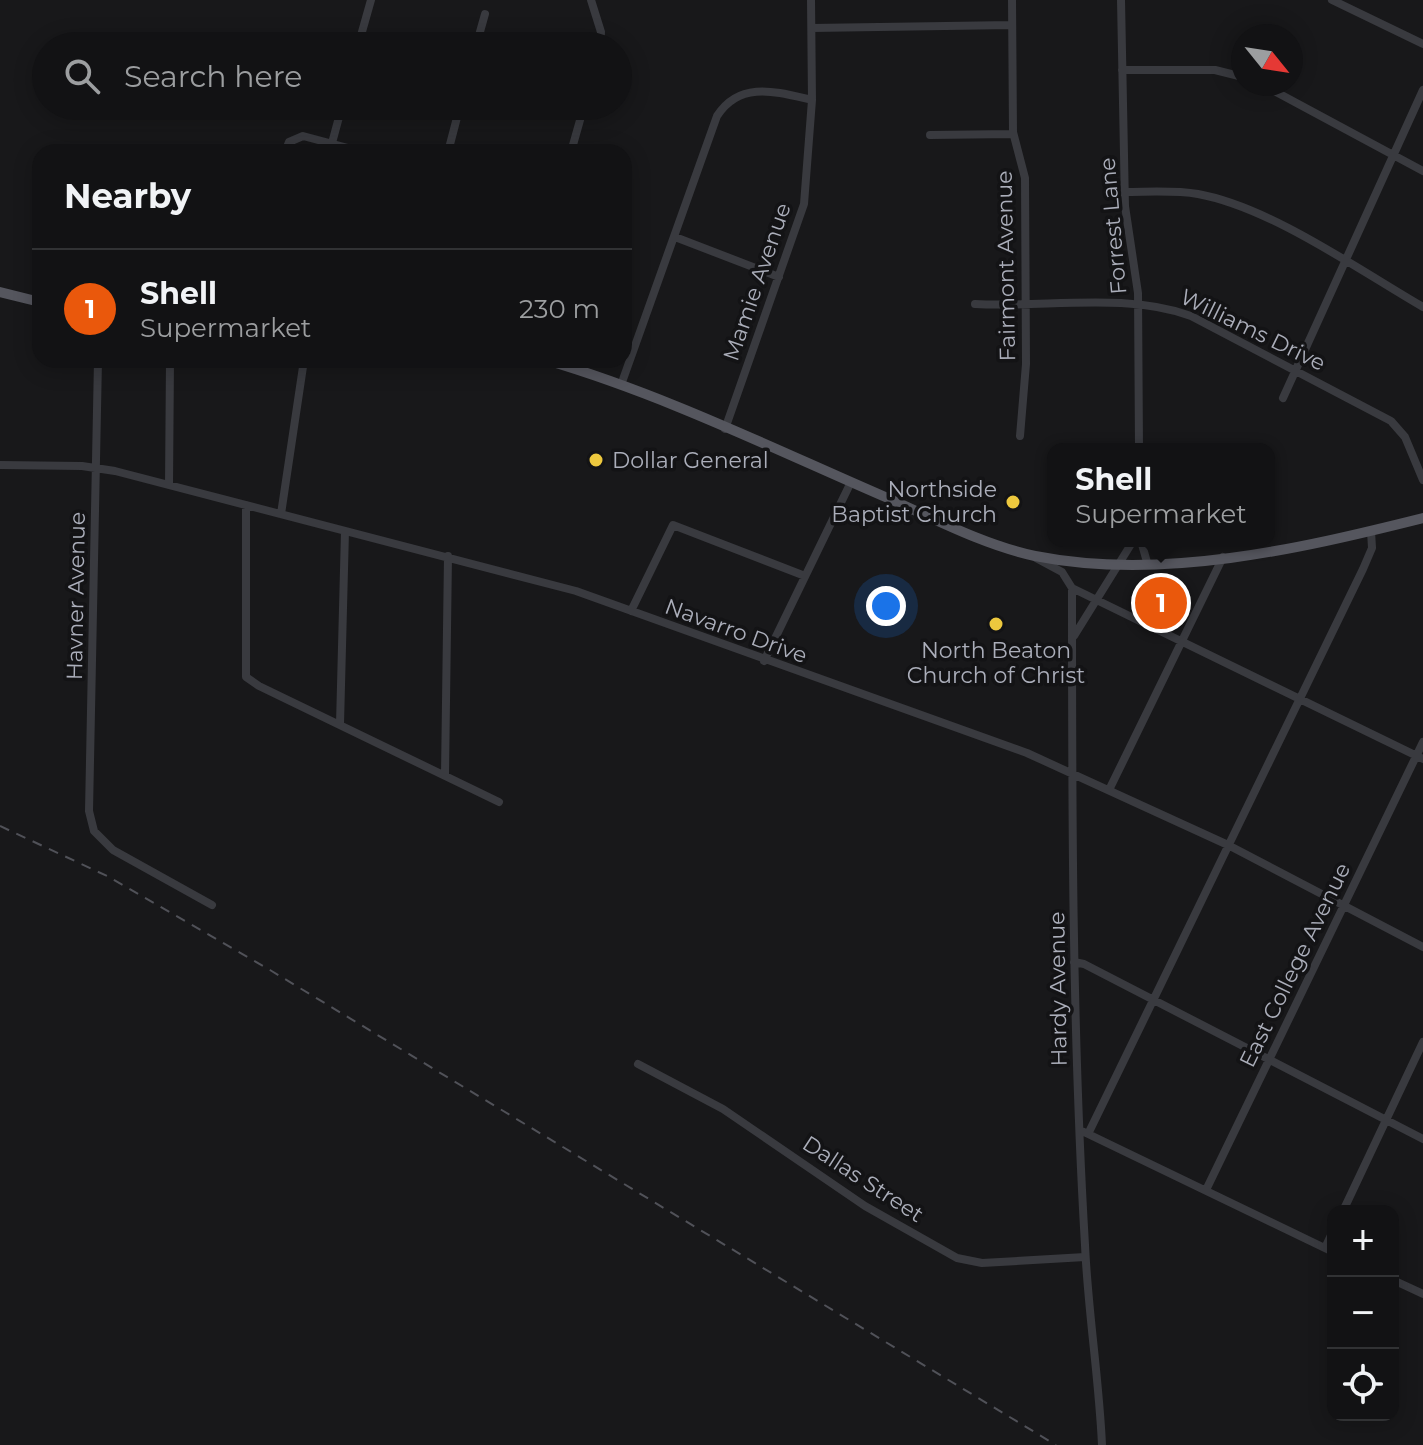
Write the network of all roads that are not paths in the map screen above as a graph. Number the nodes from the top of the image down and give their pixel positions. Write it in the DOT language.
graph roads {
  1 [pos="371,0"];
  2 [pos="591,0"];
  3 [pos="811,0"];
  4 [pos="1012,0"];
  5 [pos="1121,0"];
  6 [pos="1332,0"];
  7 [pos="485,14"];
  8 [pos="1012,25"];
  9 [pos="812,28"];
  10 [pos="362,32"];
  11 [pos="480,32"];
  12 [pos="601,32"];
  13 [pos="1423,44"];
  14 [pos="1122,70"];
  15 [pos="1231,74"];
  16 [pos="1423,90"];
  17 [pos="1283,96"];
  18 [pos="812,100"];
  19 [pos="338,120"];
  20 [pos="456,120"];
  21 [pos="580,120"];
  22 [pos="1013,134"];
  23 [pos="930,135"];
  24 [pos="332,143"];
  25 [pos="288,144"];
  26 [pos="335,144"];
  27 [pos="450,144"];
  28 [pos="573,144"];
  29 [pos="1391,154"];
  30 [pos="1423,171"];
  31 [pos="1124,192"];
  32 [pos="675,237"];
  33 [pos="1345,262"];
  34 [pos="779,277"];
  35 [pos="0,292"];
  36 [pos="32,300"];
  37 [pos="975,304"];
  38 [pos="1138,304"];
  39 [pos="1025,307"];
  40 [pos="1423,307"];
  41 [pos="632,355"];
  42 [pos="98,368"];
  43 [pos="170,368"];
  44 [pos="303,368"];
  45 [pos="570,368"];
  46 [pos="627,368"];
  47 [pos="1297,370"];
  48 [pos="621,385"];
  49 [pos="1283,398"];
  50 [pos="725,429"];
  51 [pos="1020,436"];
  52 [pos="1139,443"];
  53 [pos="0,465"];
  54 [pos="96,467"];
  55 [pos="1423,480"];
  56 [pos="851,482"];
  57 [pos="169,485"];
  58 [pos="246,505"];
  59 [pos="281,514"];
  60 [pos="1423,518"];
  61 [pos="345,531"];
  62 [pos="1371,531"];
  63 [pos="1130,547"];
  64 [pos="1143,547"];
  65 [pos="1030,555"];
  66 [pos="448,556"];
  67 [pos="1223,557"];
  68 [pos="1121,562"];
  69 [pos="1147,562"];
  70 [pos="805,576"];
  71 [pos="1072,588"];
  72 [pos="1096,599"];
  73 [pos="631,611"];
  74 [pos="1182,640"];
  75 [pos="1072,641"];
  76 [pos="764,661"];
  77 [pos="1299,698"];
  78 [pos="340,724"];
  79 [pos="1423,742"];
  80 [pos="1420,757"];
  81 [pos="1073,773"];
  82 [pos="445,775"];
  83 [pos="1109,790"];
  84 [pos="499,802"];
  85 [pos="1228,845"];
  86 [pos="212,905"];
  87 [pos="1343,907"];
  88 [pos="1423,947"];
  89 [pos="1074,962"];
  90 [pos="1152,999"];
  91 [pos="1423,1042"];
  92 [pos="1269,1059"];
  93 [pos="638,1064"];
  94 [pos="1386,1120"];
  95 [pos="1084,1132"];
  96 [pos="1423,1139"];
  97 [pos="1206,1190"];
  98 [pos="1346,1205"];
  99 [pos="1327,1249"];
  100 [pos="1085,1257"];
  101 [pos="1399,1283"];
  102 [pos="1423,1294"];
  103 [pos="1102,1443"];
  1 -- 10 [label="street"];
  2 -- 12 [label="street"];
  3 -- 9 [label="street, Mamie Avenue"];
  4 -- 8 [label="street, Fairmont Avenue"];
  5 -- 14 [label="street, Forrest Lane"];
  6 -- 13 [label="street"];
  7 -- 11 [label="street"];
  8 -- 9 [label="street"];
  8 -- 22 [label="street, Fairmont Avenue"];
  9 -- 18 [label="street, Mamie Avenue"];
  14 -- 15 [label="street"];
  14 -- 31 [label="street, Forrest Lane"];
  16 -- 29 [label="street"];
  17 -- 29 [label="street"];
  18 -- 32 [label="street"];
  18 -- 34 [label="street, Mamie Avenue"];
  19 -- 24 [label="street"];
  20 -- 27 [label="street"];
  21 -- 28 [label="street"];
  22 -- 23 [label="street"];
  22 -- 39 [label="street, Fairmont Avenue"];
  24 -- 25 [label="street"];
  24 -- 26 [label="street"];
  29 -- 30 [label="street"];
  29 -- 33 [label="street"];
  31 -- 33 [label="street"];
  31 -- 38 [label="street, Forrest Lane"];
  32 -- 34 [label="street"];
  32 -- 41 [label="street"];
  33 -- 40 [label="street"];
  33 -- 47 [label="street"];
  34 -- 50 [label="street, Mamie Avenue"];
  35 -- 36 [label="main road"];
  37 -- 39 [label="street, Williams Drive"];
  38 -- 39 [label="street, Williams Drive"];
  38 -- 47 [label="street, Williams Drive"];
  38 -- 52 [label="street, Forrest Lane"];
  39 -- 51 [label="street, Fairmont Avenue"];
  42 -- 54 [label="street, Havner Avenue"];
  43 -- 57 [label="street"];
  44 -- 59 [label="street"];
  45 -- 48 [label="main road"];
  46 -- 48 [label="street"];
  47 -- 49 [label="street"];
  47 -- 55 [label="street, Williams Drive"];
  48 -- 50 [label="main road"];
  50 -- 56 [label="main road"];
  53 -- 54 [label="street, Navarro Drive"];
  54 -- 57 [label="street, Navarro Drive"];
  54 -- 86 [label="street, Havner Avenue"];
  56 -- 65 [label="main road"];
  56 -- 70 [label="street"];
  57 -- 58 [label="street, Navarro Drive"];
  58 -- 59 [label="street, Navarro Drive"];
  58 -- 78 [label="street"];
  59 -- 61 [label="street, Navarro Drive"];
  60 -- 62 [label="main road"];
  61 -- 66 [label="street, Navarro Drive"];
  61 -- 78 [label="street"];
  62 -- 67 [label="main road"];
  62 -- 77 [label="street"];
  63 -- 68 [label="street"];
  64 -- 69 [label="street"];
  65 -- 68 [label="main road"];
  65 -- 71 [label="street"];
  66 -- 73 [label="street, Navarro Drive"];
  66 -- 82 [label="street"];
  67 -- 69 [label="main road"];
  67 -- 74 [label="street"];
  68 -- 69 [label="main road"];
  68 -- 72 [label="street"];
  70 -- 73 [label="street"];
  70 -- 76 [label="street"];
  71 -- 72 [label="street"];
  71 -- 75 [label="street, Hardy Avenue"];
  72 -- 74 [label="street"];
  72 -- 75 [label="street"];
  73 -- 76 [label="street, Navarro Drive"];
  74 -- 77 [label="street"];
  74 -- 83 [label="street"];
  75 -- 81 [label="street, Hardy Avenue"];
  76 -- 81 [label="street, Navarro Drive"];
  77 -- 80 [label="street"];
  77 -- 85 [label="street"];
  78 -- 82 [label="street"];
  79 -- 80 [label="street, East College Avenue"];
  80 -- 87 [label="street, East College Avenue"];
  81 -- 83 [label="street, Navarro Drive"];
  81 -- 89 [label="street, Hardy Avenue"];
  82 -- 84 [label="street"];
  83 -- 85 [label="street, Navarro Drive"];
  85 -- 87 [label="street, Navarro Drive"];
  85 -- 90 [label="street"];
  87 -- 88 [label="street, Navarro Drive"];
  87 -- 92 [label="street, East College Avenue"];
  89 -- 90 [label="street"];
  89 -- 95 [label="street, Hardy Avenue"];
  90 -- 92 [label="street"];
  90 -- 95 [label="street"];
  91 -- 94 [label="street"];
  92 -- 94 [label="street"];
  92 -- 97 [label="street, East College Avenue"];
  93 -- 100 [label="street, Dallas Street"];
  94 -- 96 [label="street"];
  94 -- 98 [label="street"];
  95 -- 97 [label="street"];
  95 -- 100 [label="street, Hardy Avenue"];
  97 -- 99 [label="street"];
  100 -- 103 [label="street, Hardy Avenue"];
  101 -- 102 [label="street"];
}
